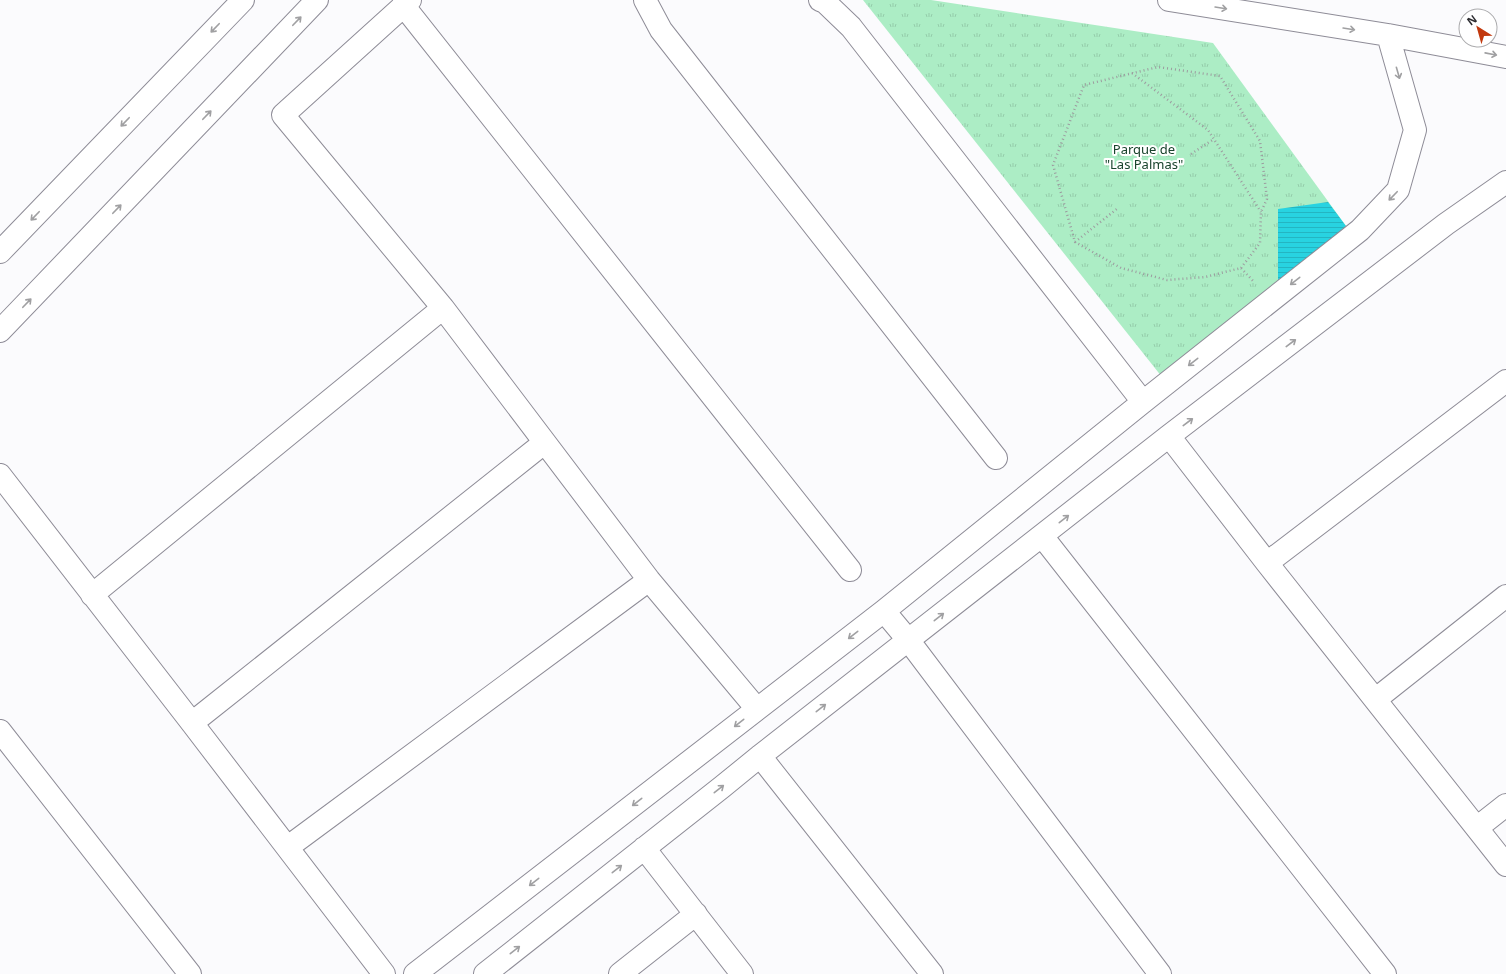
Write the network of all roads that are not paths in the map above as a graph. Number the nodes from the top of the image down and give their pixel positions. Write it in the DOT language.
graph roads {
  1 [pos="242,0"];
  2 [pos="317,0"];
  3 [pos="645,0"];
  4 [pos="820,0"];
  5 [pos="1169,0"];
  6 [pos="407,3"];
  7 [pos="1388,35"];
  8 [pos="1506,57"];
  9 [pos="1506,182"];
  10 [pos="0,252"];
  11 [pos="443,308"];
  12 [pos="0,331"];
  13 [pos="1506,381"];
  14 [pos="1143,402"];
  15 [pos="1169,436"];
  16 [pos="544,443"];
  17 [pos="996,458"];
  18 [pos="0,475"];
  19 [pos="1042,536"];
  20 [pos="1267,563"];
  21 [pos="850,570"];
  22 [pos="649,580"];
  23 [pos="92,595"];
  24 [pos="1506,596"];
  25 [pos="884,611"];
  26 [pos="908,641"];
  27 [pos="1376,699"];
  28 [pos="757,709"];
  29 [pos="192,723"];
  30 [pos="0,731"];
  31 [pos="760,756"];
  32 [pos="1506,806"];
  33 [pos="1478,827"];
  34 [pos="288,848"];
  35 [pos="644,848"];
  36 [pos="1506,865"];
  37 [pos="696,914"];
  38 [pos="190,974"];
  39 [pos="384,974"];
  40 [pos="415,974"];
  41 [pos="484,974"];
  42 [pos="620,974"];
  43 [pos="742,974"];
  44 [pos="932,974"];
  45 [pos="1160,974"];
  46 [pos="1385,974"];
  1 -- 10 [label="street, one-way"];
  12 -- 2 [label="street, one-way"];
  3 -- 17 [label="street"];
  4 -- 14 [label="street"];
  5 -- 7 [label="street, one-way"];
  6 -- 11 [label="street"];
  6 -- 21 [label="street"];
  7 -- 8 [label="street, one-way"];
  7 -- 14 [label="street, one-way"];
  15 -- 9 [label="street, one-way"];
  11 -- 16 [label="street"];
  11 -- 23 [label="street"];
  13 -- 20 [label="street"];
  14 -- 25 [label="street"];
  19 -- 15 [label="street, one-way"];
  15 -- 20 [label="street"];
  16 -- 22 [label="street"];
  16 -- 29 [label="street"];
  18 -- 23 [label="street"];
  26 -- 19 [label="street, one-way"];
  19 -- 46 [label="street"];
  20 -- 27 [label="street"];
  22 -- 28 [label="street"];
  22 -- 34 [label="street"];
  23 -- 29 [label="street"];
  24 -- 27 [label="street"];
  25 -- 26 [label="street"];
  25 -- 28 [label="street, one-way"];
  31 -- 26 [label="street, one-way"];
  26 -- 45 [label="street"];
  27 -- 33 [label="street"];
  28 -- 40 [label="street, one-way"];
  29 -- 34 [label="street"];
  30 -- 38 [label="street"];
  35 -- 31 [label="street, one-way"];
  31 -- 44 [label="street"];
  32 -- 33 [label="street"];
  33 -- 36 [label="street"];
  34 -- 39 [label="street"];
  35 -- 37 [label="street"];
  41 -- 35 [label="street, one-way"];
  37 -- 42 [label="street"];
  37 -- 43 [label="street"];
}
